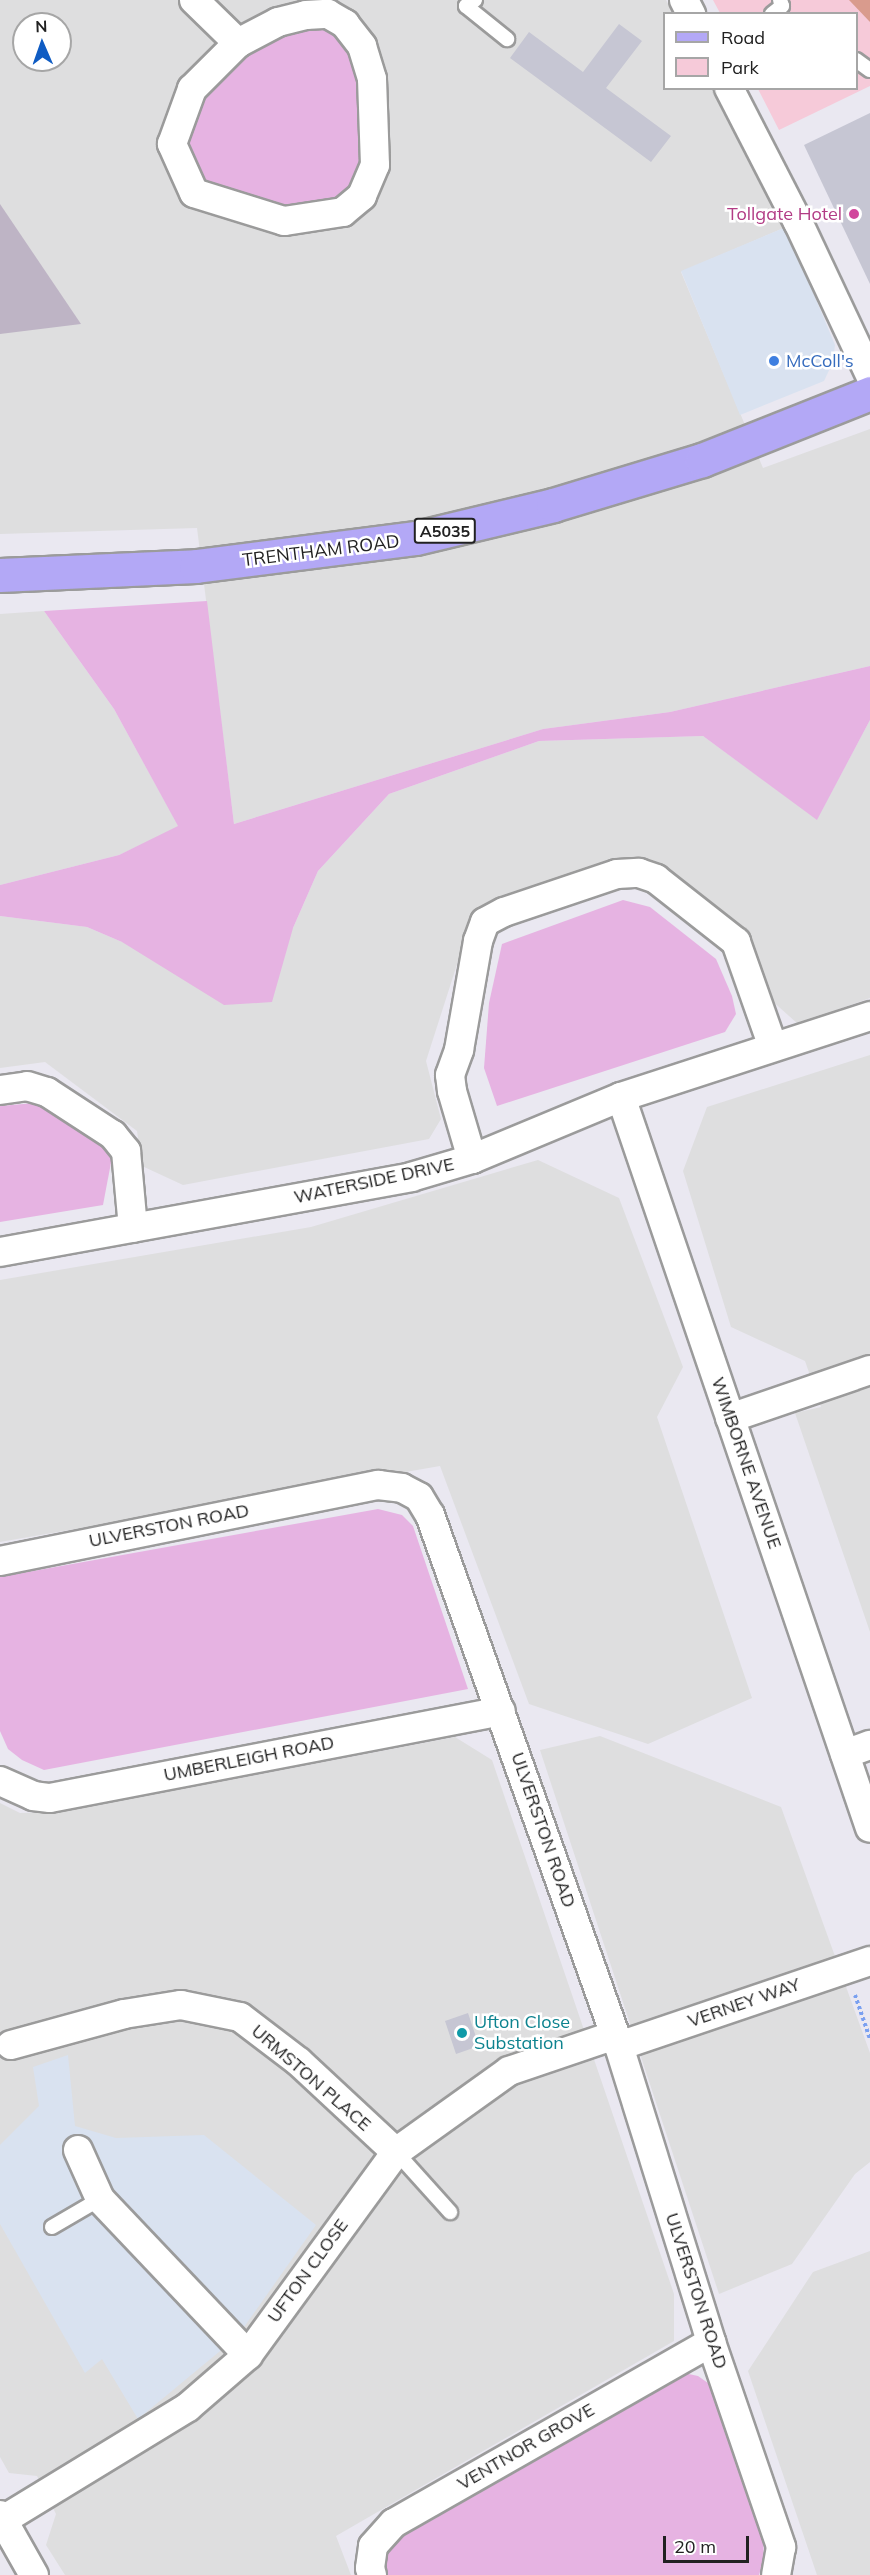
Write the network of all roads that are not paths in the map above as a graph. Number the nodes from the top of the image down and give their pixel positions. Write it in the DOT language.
graph roads {
  1 [pos="194,0"];
  2 [pos="466,2"];
  3 [pos="507,39"];
  4 [pos="238,44"];
  5 [pos="730,90"];
  6 [pos="870,375"];
  7 [pos="870,393"];
  8 [pos="0,575"];
  9 [pos="870,1016"];
  10 [pos="773,1047"];
  11 [pos="0,1090"];
  12 [pos="621,1097"];
  13 [pos="472,1159"];
  14 [pos="133,1228"];
  15 [pos="0,1252"];
  16 [pos="870,1370"];
  17 [pos="730,1418"];
  18 [pos="0,1561"];
  19 [pos="501,1711"];
  20 [pos="857,1749"];
  21 [pos="0,1781"];
  22 [pos="870,1828"];
  23 [pos="858,1965"];
  24 [pos="617,2040"];
  25 [pos="11,2045"];
  26 [pos="78,2150"];
  27 [pos="396,2152"];
  28 [pos="100,2199"];
  29 [pos="450,2212"];
  30 [pos="52,2227"];
  31 [pos="711,2342"];
  32 [pos="248,2355"];
  33 [pos="2,2517"];
  34 [pos="34,2575"];
  35 [pos="372,2575"];
  36 [pos="776,2575"];
  1 -- 4 [label="street"];
  2 -- 3 [label="lane"];
  4 -- 4 [label="street"];
  5 -- 6 [label="street"];
  7 -- 8 [label="main road, TRENTHAM ROAD / A5035"];
  9 -- 10 [label="street, WATERSIDE DRIVE"];
  10 -- 12 [label="street, WATERSIDE DRIVE"];
  10 -- 13 [label="street"];
  11 -- 14 [label="street"];
  12 -- 13 [label="street, WATERSIDE DRIVE"];
  12 -- 17 [label="street, WIMBORNE AVENUE"];
  13 -- 14 [label="street, WATERSIDE DRIVE"];
  14 -- 15 [label="street, WATERSIDE DRIVE"];
  16 -- 17 [label="street"];
  17 -- 20 [label="street, WIMBORNE AVENUE"];
  18 -- 19 [label="street, ULVERSTON ROAD"];
  19 -- 21 [label="street, UMBERLEIGH ROAD"];
  19 -- 24 [label="street, ULVERSTON ROAD"];
  20 -- 22 [label="street, WIMBORNE AVENUE"];
  23 -- 24 [label="street, VERNEY WAY"];
  24 -- 27 [label="street, UFTON CLOSE"];
  24 -- 31 [label="street, ULVERSTON ROAD"];
  25 -- 27 [label="street, URMSTON PLACE"];
  26 -- 28 [label="street"];
  27 -- 29 [label="lane"];
  27 -- 32 [label="street, UFTON CLOSE"];
  28 -- 30 [label="lane"];
  28 -- 32 [label="street"];
  31 -- 35 [label="street, VENTNOR GROVE"];
  31 -- 36 [label="street, ULVERSTON ROAD"];
  32 -- 33 [label="street, UFTON CLOSE"];
  33 -- 34 [label="street"];
}
